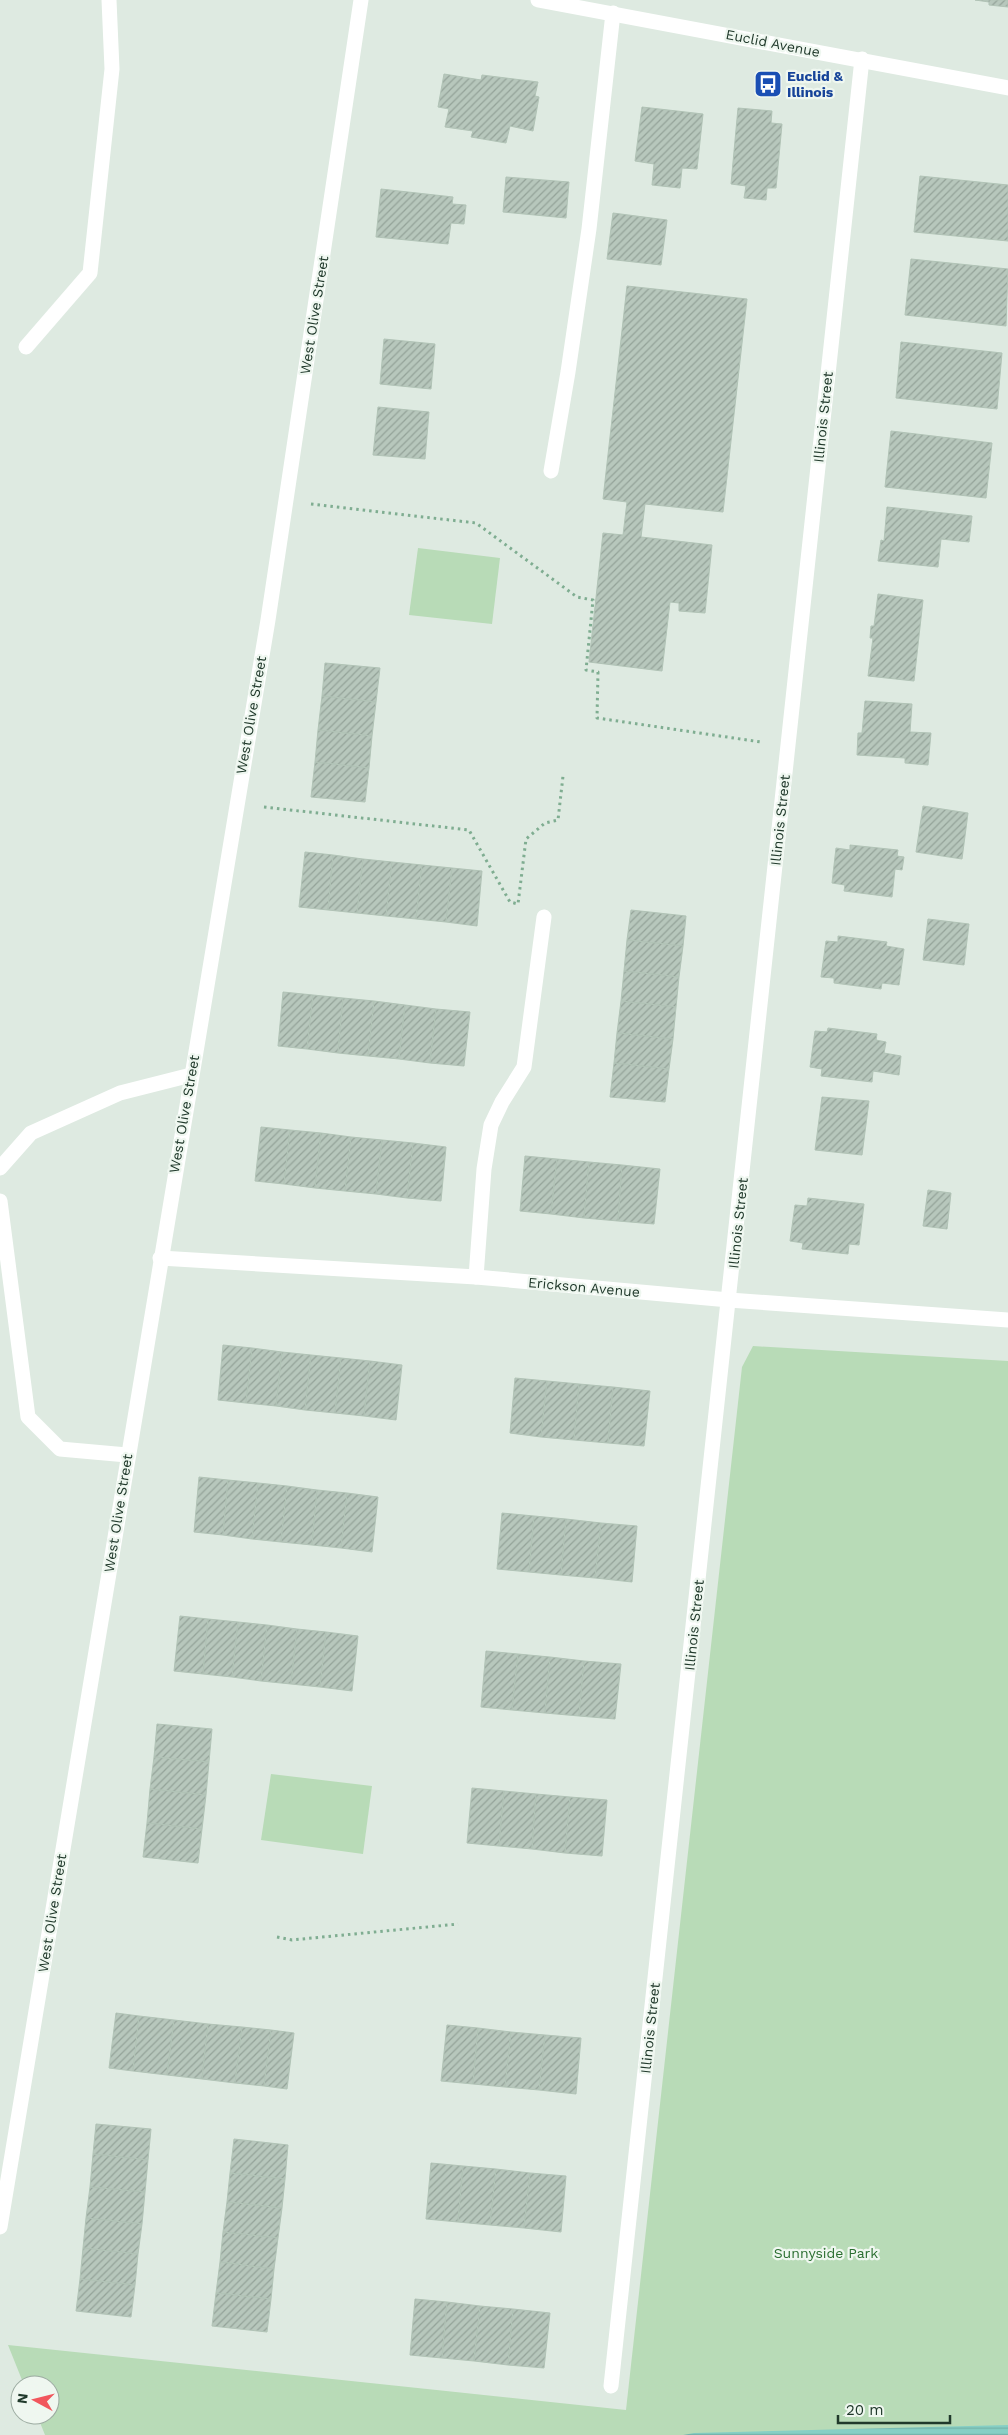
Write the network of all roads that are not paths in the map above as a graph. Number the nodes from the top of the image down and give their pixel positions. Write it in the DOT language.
graph roads {
  1 [pos="109,0"];
  2 [pos="361,0"];
  3 [pos="538,0"];
  4 [pos="613,13"];
  5 [pos="862,59"];
  6 [pos="1008,88"];
  7 [pos="26,347"];
  8 [pos="551,471"];
  9 [pos="544,917"];
  10 [pos="191,1075"];
  11 [pos="0,1168"];
  12 [pos="0,1201"];
  13 [pos="160,1258"];
  14 [pos="476,1277"];
  15 [pos="729,1300"];
  16 [pos="1008,1320"];
  17 [pos="127,1455"];
  18 [pos="0,2227"];
  19 [pos="611,2386"];
  1 -- 7 [label="street"];
  2 -- 10 [label="street, West Olive Street"];
  3 -- 4 [label="street, Euclid Avenue"];
  4 -- 5 [label="street, Euclid Avenue"];
  4 -- 8 [label="street"];
  5 -- 6 [label="street, Euclid Avenue"];
  5 -- 15 [label="street, Illinois Street"];
  9 -- 14 [label="street"];
  10 -- 11 [label="street"];
  10 -- 13 [label="street, West Olive Street"];
  12 -- 17 [label="street"];
  13 -- 14 [label="street, Erickson Avenue"];
  13 -- 17 [label="street, West Olive Street"];
  14 -- 15 [label="street, Erickson Avenue"];
  15 -- 16 [label="street, Erickson Avenue"];
  15 -- 19 [label="street, Illinois Street"];
  17 -- 18 [label="street, West Olive Street"];
}
